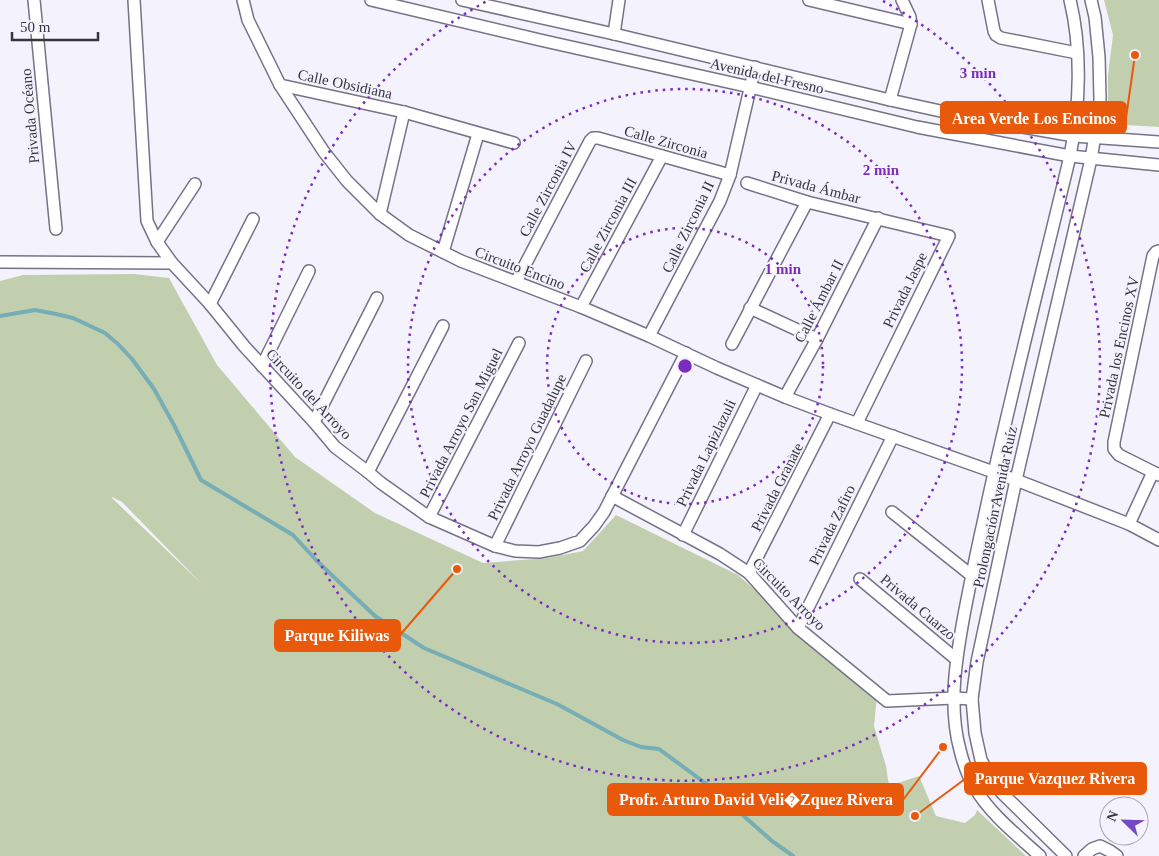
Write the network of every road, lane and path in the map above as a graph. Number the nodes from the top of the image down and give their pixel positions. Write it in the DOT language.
graph roads {
  1 [pos="34,0"];
  2 [pos="134,0"];
  3 [pos="243,0"];
  4 [pos="371,0"];
  5 [pos="462,0"];
  6 [pos="619,0"];
  7 [pos="809,0"];
  8 [pos="902,0"];
  9 [pos="988,0"];
  10 [pos="1070,0"];
  11 [pos="1091,0"];
  12 [pos="911,24"];
  13 [pos="614,34"];
  14 [pos="1077,53"];
  15 [pos="755,67"];
  16 [pos="280,85"];
  17 [pos="750,87"];
  18 [pos="890,100"];
  19 [pos="404,112"];
  20 [pos="478,134"];
  21 [pos="1074,136"];
  22 [pos="593,138"];
  23 [pos="1095,138"];
  24 [pos="1159,142"];
  25 [pos="514,143"];
  26 [pos="662,156"];
  27 [pos="1070,156"];
  28 [pos="1091,158"];
  29 [pos="1159,166"];
  30 [pos="730,175"];
  31 [pos="747,183"];
  32 [pos="195,184"];
  33 [pos="807,202"];
  34 [pos="380,214"];
  35 [pos="878,218"];
  36 [pos="253,219"];
  37 [pos="56,229"];
  38 [pos="157,242"];
  39 [pos="443,252"];
  40 [pos="1158,252"];
  41 [pos="0,262"];
  42 [pos="172,263"];
  43 [pos="309,271"];
  44 [pos="516,282"];
  45 [pos="377,298"];
  46 [pos="210,304"];
  47 [pos="581,307"];
  48 [pos="750,308"];
  49 [pos="442,326"];
  50 [pos="649,336"];
  51 [pos="816,339"];
  52 [pos="519,343"];
  53 [pos="732,344"];
  54 [pos="686,353"];
  55 [pos="586,361"];
  56 [pos="262,366"];
  57 [pos="757,385"];
  58 [pos="785,397"];
  59 [pos="830,414"];
  60 [pos="314,422"];
  61 [pos="857,423"];
  62 [pos="893,436"];
  63 [pos="368,472"];
  64 [pos="994,472"];
  65 [pos="1156,473"];
  66 [pos="1016,480"];
  67 [pos="612,496"];
  68 [pos="892,512"];
  69 [pos="429,517"];
  70 [pos="1129,524"];
  71 [pos="683,535"];
  72 [pos="1159,540"];
  73 [pos="494,546"];
  74 [pos="750,573"];
  75 [pos="972,575"];
  76 [pos="860,579"];
  77 [pos="798,628"];
  78 [pos="956,659"];
  79 [pos="954,698"];
  80 [pos="972,699"];
  81 [pos="1040,856"];
  82 [pos="1066,856"];
  83 [pos="1084,856"];
  84 [pos="1117,856"];
  1 -- 37 [label="street, Privada Océano"];
  2 -- 38 [label="street, Circuito del Arroyo"];
  3 -- 16 [label="street, Circuito Encino"];
  4 -- 17 [label="street, Avenida del Fresno"];
  5 -- 13 [label="street, Avenida del Fresno"];
  6 -- 13 [label="street"];
  7 -- 12 [label="street"];
  8 -- 12 [label="street"];
  9 -- 14 [label="street"];
  10 -- 14 [label="street, Prolongación Avenida Ruíz"];
  11 -- 23 [label="street, Prolongación Avenida Ruíz"];
  12 -- 18 [label="street"];
  13 -- 15 [label="street, Avenida del Fresno"];
  14 -- 21 [label="street, Prolongación Avenida Ruíz"];
  15 -- 17 [label="street, Calle Zirconia II"];
  15 -- 18 [label="street, Avenida del Fresno"];
  16 -- 19 [label="street, Calle Obsidiana"];
  16 -- 34 [label="street, Circuito Encino"];
  17 -- 27 [label="street, Avenida del Fresno"];
  17 -- 30 [label="street, Calle Zirconia II"];
  18 -- 21 [label="street, Avenida del Fresno"];
  19 -- 20 [label="street, Calle Obsidiana"];
  19 -- 34 [label="street, Calle Obsidiana"];
  20 -- 25 [label="street, Calle Obsidiana"];
  20 -- 39 [label="street"];
  21 -- 23 [label="street, Avenida del Fresno"];
  21 -- 27 [label="street, Prolongación Avenida Ruíz"];
  22 -- 26 [label="street, Calle Zirconia"];
  22 -- 44 [label="street, Calle Zirconia IV"];
  23 -- 24 [label="street, Avenida del Fresno"];
  23 -- 28 [label="street, Prolongación Avenida Ruíz"];
  26 -- 30 [label="street, Calle Zirconia"];
  26 -- 47 [label="street, Calle Zirconia III"];
  27 -- 28 [label="street, Avenida del Fresno"];
  27 -- 64 [label="street, Prolongación Avenida Ruíz"];
  28 -- 29 [label="street, Avenida del Fresno"];
  28 -- 66 [label="street, Prolongación Avenida Ruíz"];
  30 -- 50 [label="street, Calle Zirconia II"];
  31 -- 33 [label="street, Privada Ámbar"];
  32 -- 38 [label="street"];
  33 -- 35 [label="street, Privada Ámbar"];
  33 -- 48 [label="street"];
  34 -- 39 [label="street, Circuito Encino"];
  35 -- 51 [label="street, Calle Ámbar II"];
  35 -- 61 [label="street, Privada Jaspe"];
  36 -- 46 [label="street"];
  38 -- 42 [label="street, Circuito del Arroyo"];
  39 -- 44 [label="street, Circuito Encino"];
  40 -- 65 [label="street, Privada los Encinos XV"];
  41 -- 42 [label="street"];
  42 -- 46 [label="street, Circuito del Arroyo"];
  43 -- 56 [label="street"];
  44 -- 47 [label="street, Circuito Encino"];
  45 -- 60 [label="street"];
  46 -- 56 [label="street, Circuito del Arroyo"];
  47 -- 50 [label="street, Circuito Encino"];
  48 -- 51 [label="street"];
  48 -- 53 [label="street"];
  49 -- 63 [label="street"];
  50 -- 54 [label="street, Circuito Encino"];
  51 -- 58 [label="street, Calle Ámbar II"];
  52 -- 69 [label="street, Privada Arroyo San Miguel"];
  54 -- 57 [label="street, Circuito Encino"];
  54 -- 67 [label="street, Circuito del Arroyo"];
  55 -- 73 [label="street, Privada Arroyo Guadalupe"];
  56 -- 60 [label="street, Circuito del Arroyo"];
  57 -- 58 [label="street, Circuito Encino"];
  57 -- 71 [label="street, Privada Lapizlazuli"];
  58 -- 59 [label="street, Circuito Encino"];
  59 -- 61 [label="street, Circuito Encino"];
  59 -- 74 [label="street, Privada Granate"];
  60 -- 63 [label="street, Circuito del Arroyo"];
  61 -- 62 [label="street, Circuito Encino"];
  62 -- 64 [label="street, Circuito Encino"];
  62 -- 77 [label="street, Privada Zafiro"];
  63 -- 69 [label="street, Circuito del Arroyo"];
  64 -- 66 [label="street, Circuito Encino"];
  64 -- 75 [label="street, Prolongación Avenida Ruíz"];
  65 -- 70 [label="street"];
  66 -- 70 [label="street, Circuito Encino"];
  66 -- 80 [label="street, Prolongación Avenida Ruíz"];
  67 -- 71 [label="street, Circuito Arroyo"];
  67 -- 73 [label="street, Circuito del Arroyo"];
  68 -- 75 [label="street"];
  69 -- 73 [label="street, Circuito del Arroyo"];
  70 -- 72 [label="street, Circuito Encino"];
  71 -- 74 [label="street, Circuito Arroyo"];
  74 -- 77 [label="street, Circuito Arroyo"];
  75 -- 78 [label="street, Prolongación Avenida Ruíz"];
  76 -- 78 [label="street, Privada Cuarzo"];
  77 -- 79 [label="street, Circuito Arroyo"];
  78 -- 79 [label="street, Prolongación Avenida Ruíz"];
  79 -- 80 [label="street, Circuito Arroyo"];
  79 -- 81 [label="street, Prolongación Avenida Ruíz"];
  80 -- 82 [label="street, Prolongación Avenida Ruíz"];
  83 -- 84 [label="street"];
}
